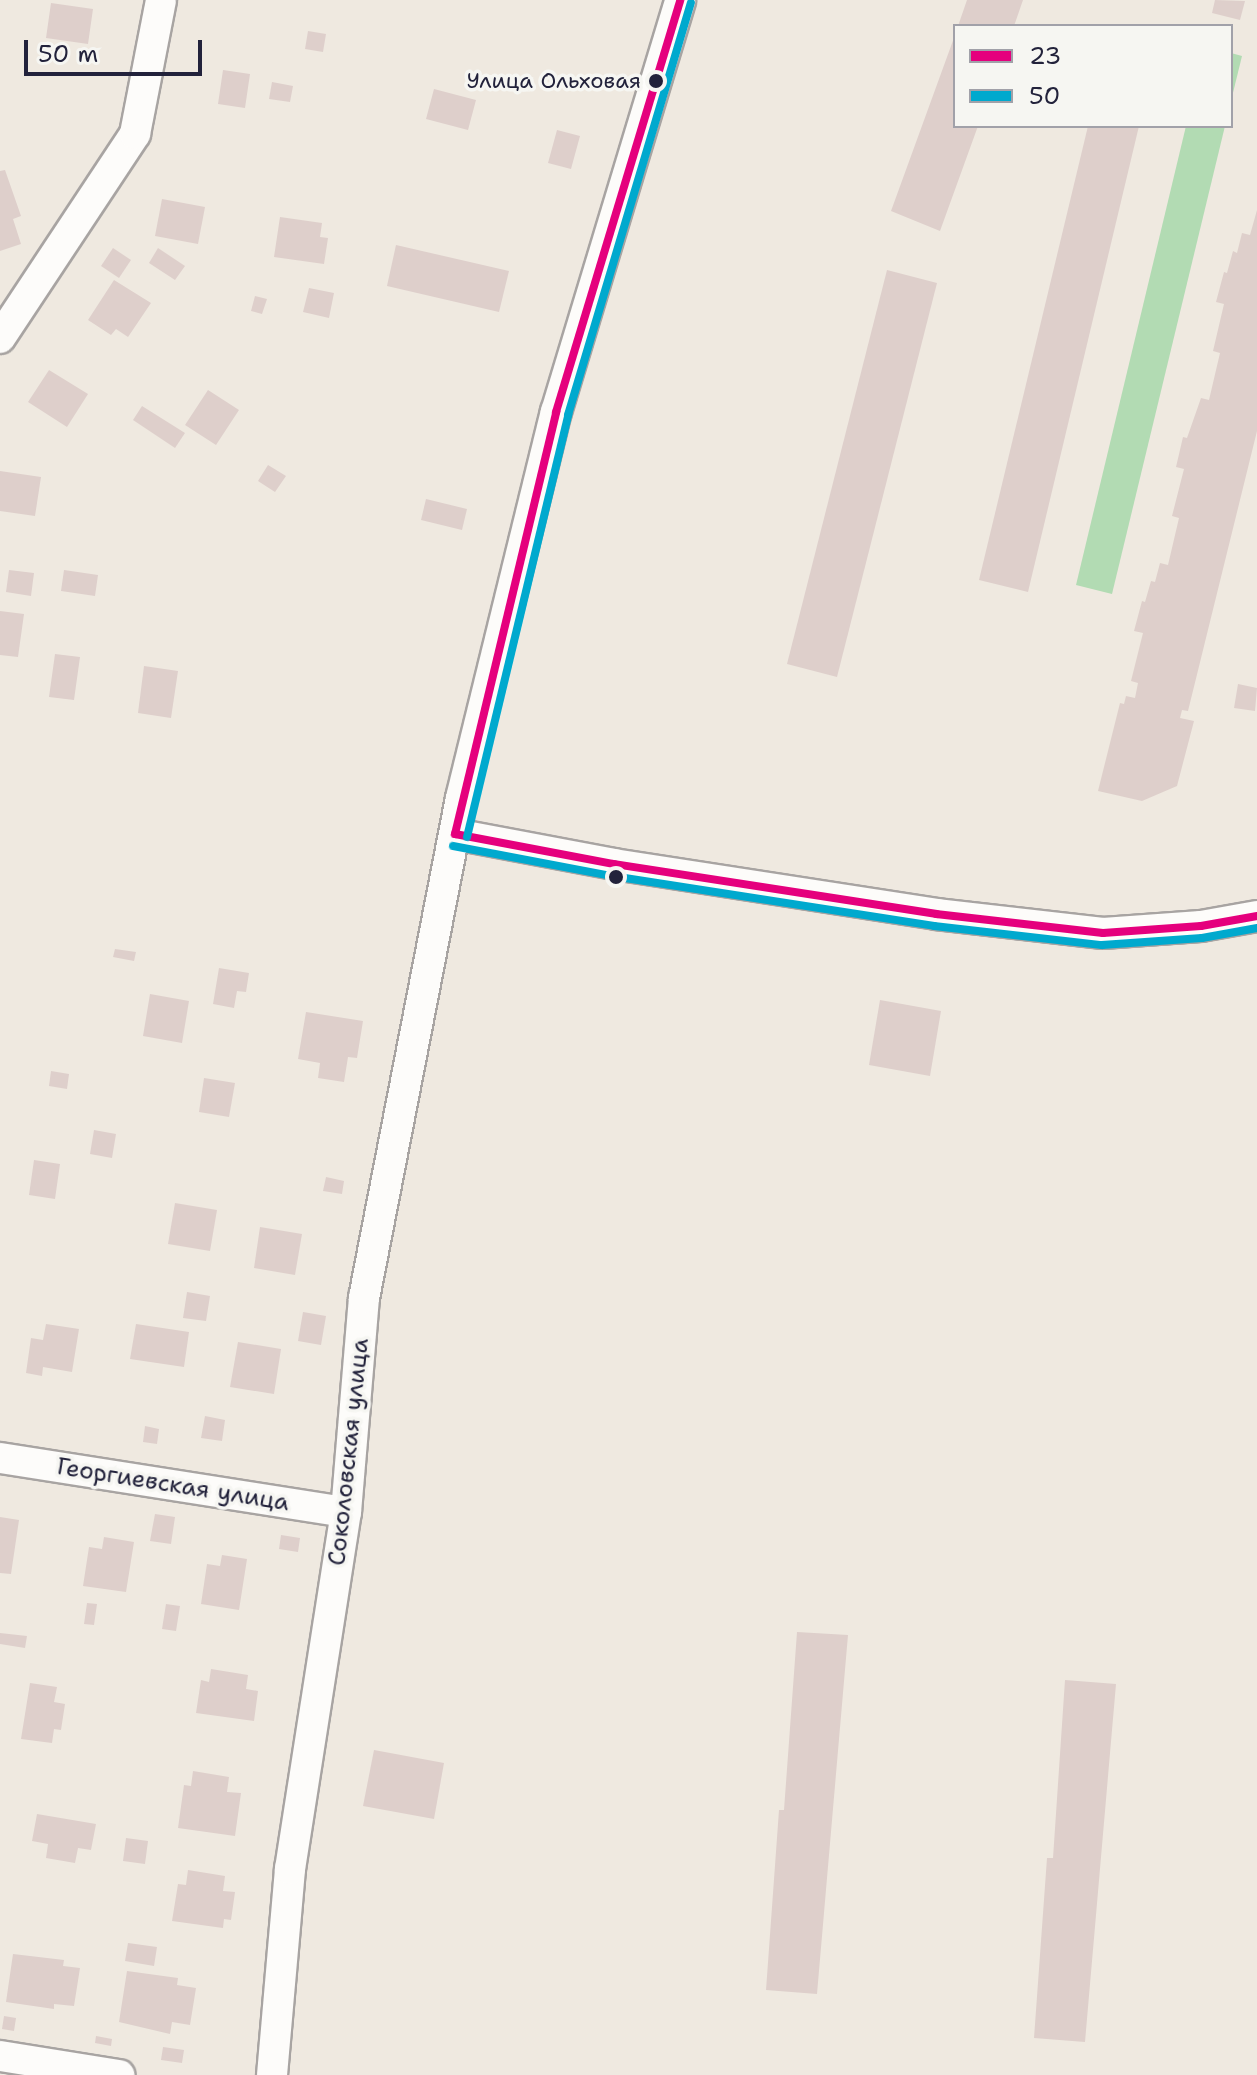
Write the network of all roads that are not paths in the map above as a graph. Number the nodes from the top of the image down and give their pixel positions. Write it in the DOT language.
graph roads {
  1 [pos="161,0"];
  2 [pos="680,0"];
  3 [pos="0,338"];
  4 [pos="455,834"];
  5 [pos="1257,916"];
  6 [pos="0,1458"];
  7 [pos="346,1512"];
  8 [pos="0,2056"];
  9 [pos="119,2075"];
  10 [pos="272,2075"];
  1 -- 3 [label="street"];
  2 -- 4 [label="street, Соколовская улица"];
  4 -- 5 [label="street"];
  4 -- 7 [label="street, Соколовская улица"];
  6 -- 7 [label="street, Георгиевская улица"];
  7 -- 10 [label="street, Соколовская улица"];
  8 -- 9 [label="street"];
}
